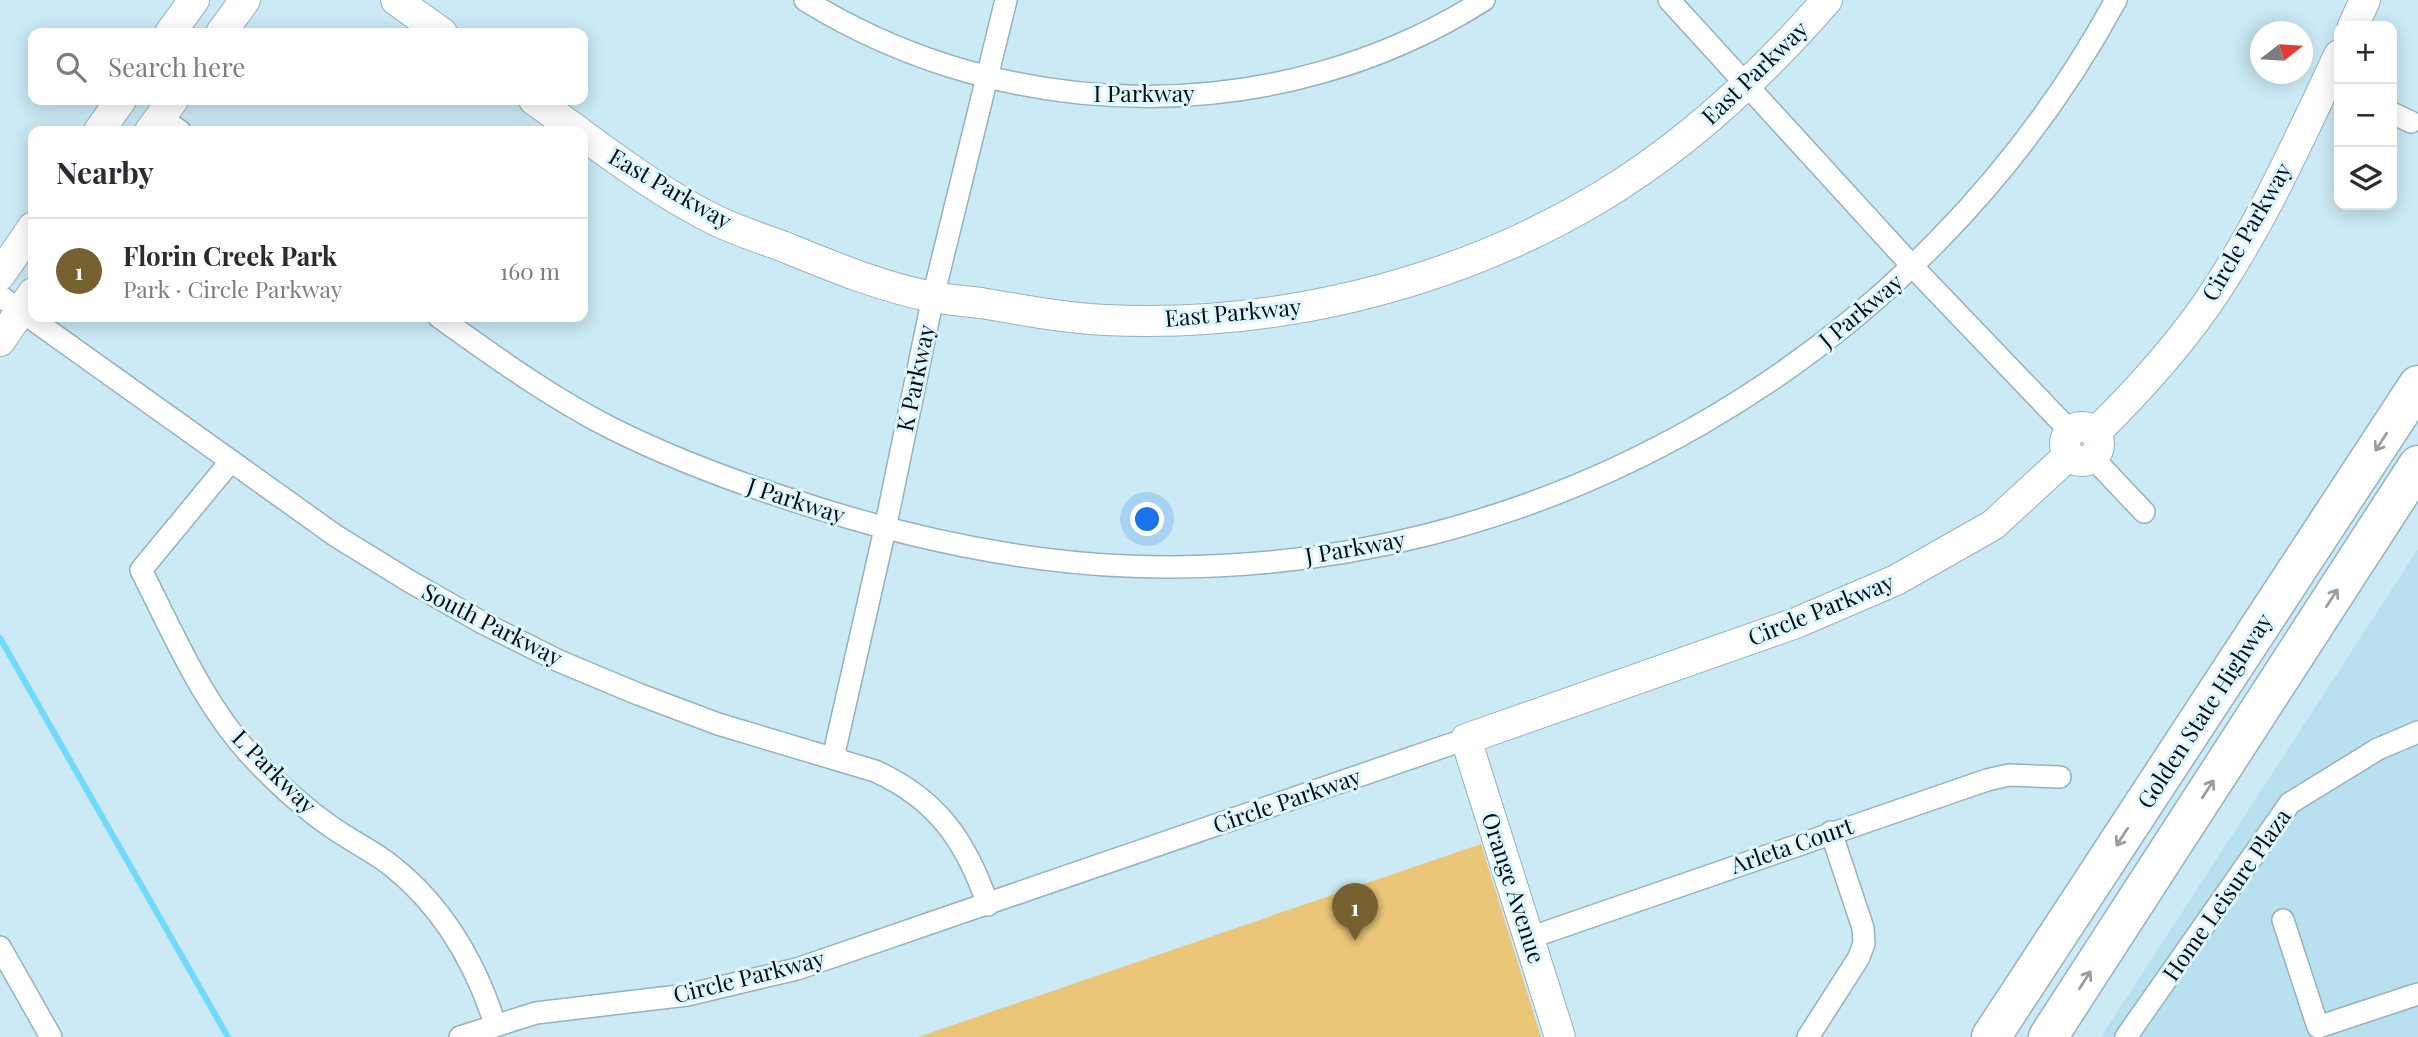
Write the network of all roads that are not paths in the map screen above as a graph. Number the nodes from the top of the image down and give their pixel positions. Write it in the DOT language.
graph roads {
  1 [pos="194,0"];
  2 [pos="245,0"];
  3 [pos="396,0"];
  4 [pos="805,0"];
  5 [pos="1006,0"];
  6 [pos="1484,0"];
  7 [pos="1669,0"];
  8 [pos="1827,0"];
  9 [pos="2116,0"];
  10 [pos="2365,0"];
  11 [pos="2355,21"];
  12 [pos="174,28"];
  13 [pos="225,28"];
  14 [pos="435,28"];
  15 [pos="988,78"];
  16 [pos="1747,85"];
  17 [pos="2333,85"];
  18 [pos="117,105"];
  19 [pos="541,105"];
  20 [pos="2397,115"];
  21 [pos="2411,122"];
  22 [pos="103,126"];
  23 [pos="571,126"];
  24 [pos="588,138"];
  25 [pos="28,234"];
  26 [pos="1913,267"];
  27 [pos="0,275"];
  28 [pos="933,297"];
  29 [pos="18,300"];
  30 [pos="47,322"];
  31 [pos="446,322"];
  32 [pos="0,341"];
  33 [pos="2418,385"];
  34 [pos="2082,444"];
  35 [pos="231,461"];
  36 [pos="2418,464"];
  37 [pos="2144,512"];
  38 [pos="885,529"];
  39 [pos="2418,732"];
  40 [pos="1466,739"];
  41 [pos="833,758"];
  42 [pos="2060,777"];
  43 [pos="1831,832"];
  44 [pos="988,905"];
  45 [pos="2283,920"];
  46 [pos="1529,938"];
  47 [pos="0,947"];
  48 [pos="2418,994"];
  49 [pos="495,1024"];
  50 [pos="51,1037"];
  51 [pos="460,1037"];
  52 [pos="1560,1037"];
  53 [pos="1808,1037"];
  54 [pos="1991,1037"];
  55 [pos="2048,1037"];
  56 [pos="2126,1037"];
  1 -- 12 [label="street"];
  2 -- 13 [label="street"];
  3 -- 14 [label="street"];
  4 -- 15 [label="street, I Parkway"];
  5 -- 15 [label="street, K Parkway"];
  6 -- 15 [label="street, I Parkway"];
  7 -- 16 [label="street"];
  8 -- 16 [label="street, East Parkway"];
  9 -- 26 [label="street, J Parkway"];
  10 -- 11 [label="street"];
  15 -- 28 [label="street, K Parkway"];
  16 -- 26 [label="street"];
  16 -- 28 [label="street, East Parkway"];
  17 -- 34 [label="street, Circle Parkway"];
  18 -- 22 [label="street"];
  19 -- 23 [label="street"];
  20 -- 21 [label="street"];
  24 -- 28 [label="street, East Parkway"];
  25 -- 27 [label="street"];
  26 -- 34 [label="street"];
  26 -- 38 [label="street, J Parkway"];
  28 -- 38 [label="street, K Parkway"];
  29 -- 32 [label="street"];
  30 -- 35 [label="street, South Parkway"];
  31 -- 38 [label="street, J Parkway"];
  33 -- 54 [label="highway, Golden State Highway, one-way"];
  34 -- 37 [label="street"];
  34 -- 40 [label="street, Circle Parkway"];
  35 -- 41 [label="street, South Parkway"];
  35 -- 49 [label="street, L Parkway"];
  55 -- 36 [label="highway, Golden State Highway, one-way"];
  38 -- 41 [label="street, K Parkway"];
  39 -- 56 [label="street, Home Leisure Plaza"];
  40 -- 44 [label="street, Circle Parkway"];
  40 -- 46 [label="street, Orange Avenue"];
  41 -- 44 [label="street, South Parkway"];
  42 -- 43 [label="street, Arleta Court"];
  43 -- 46 [label="street, Arleta Court"];
  43 -- 53 [label="street"];
  44 -- 49 [label="street, Circle Parkway"];
  45 -- 48 [label="street"];
  46 -- 52 [label="street, Orange Avenue"];
  47 -- 50 [label="street"];
  49 -- 51 [label="street, Circle Parkway"];
}
